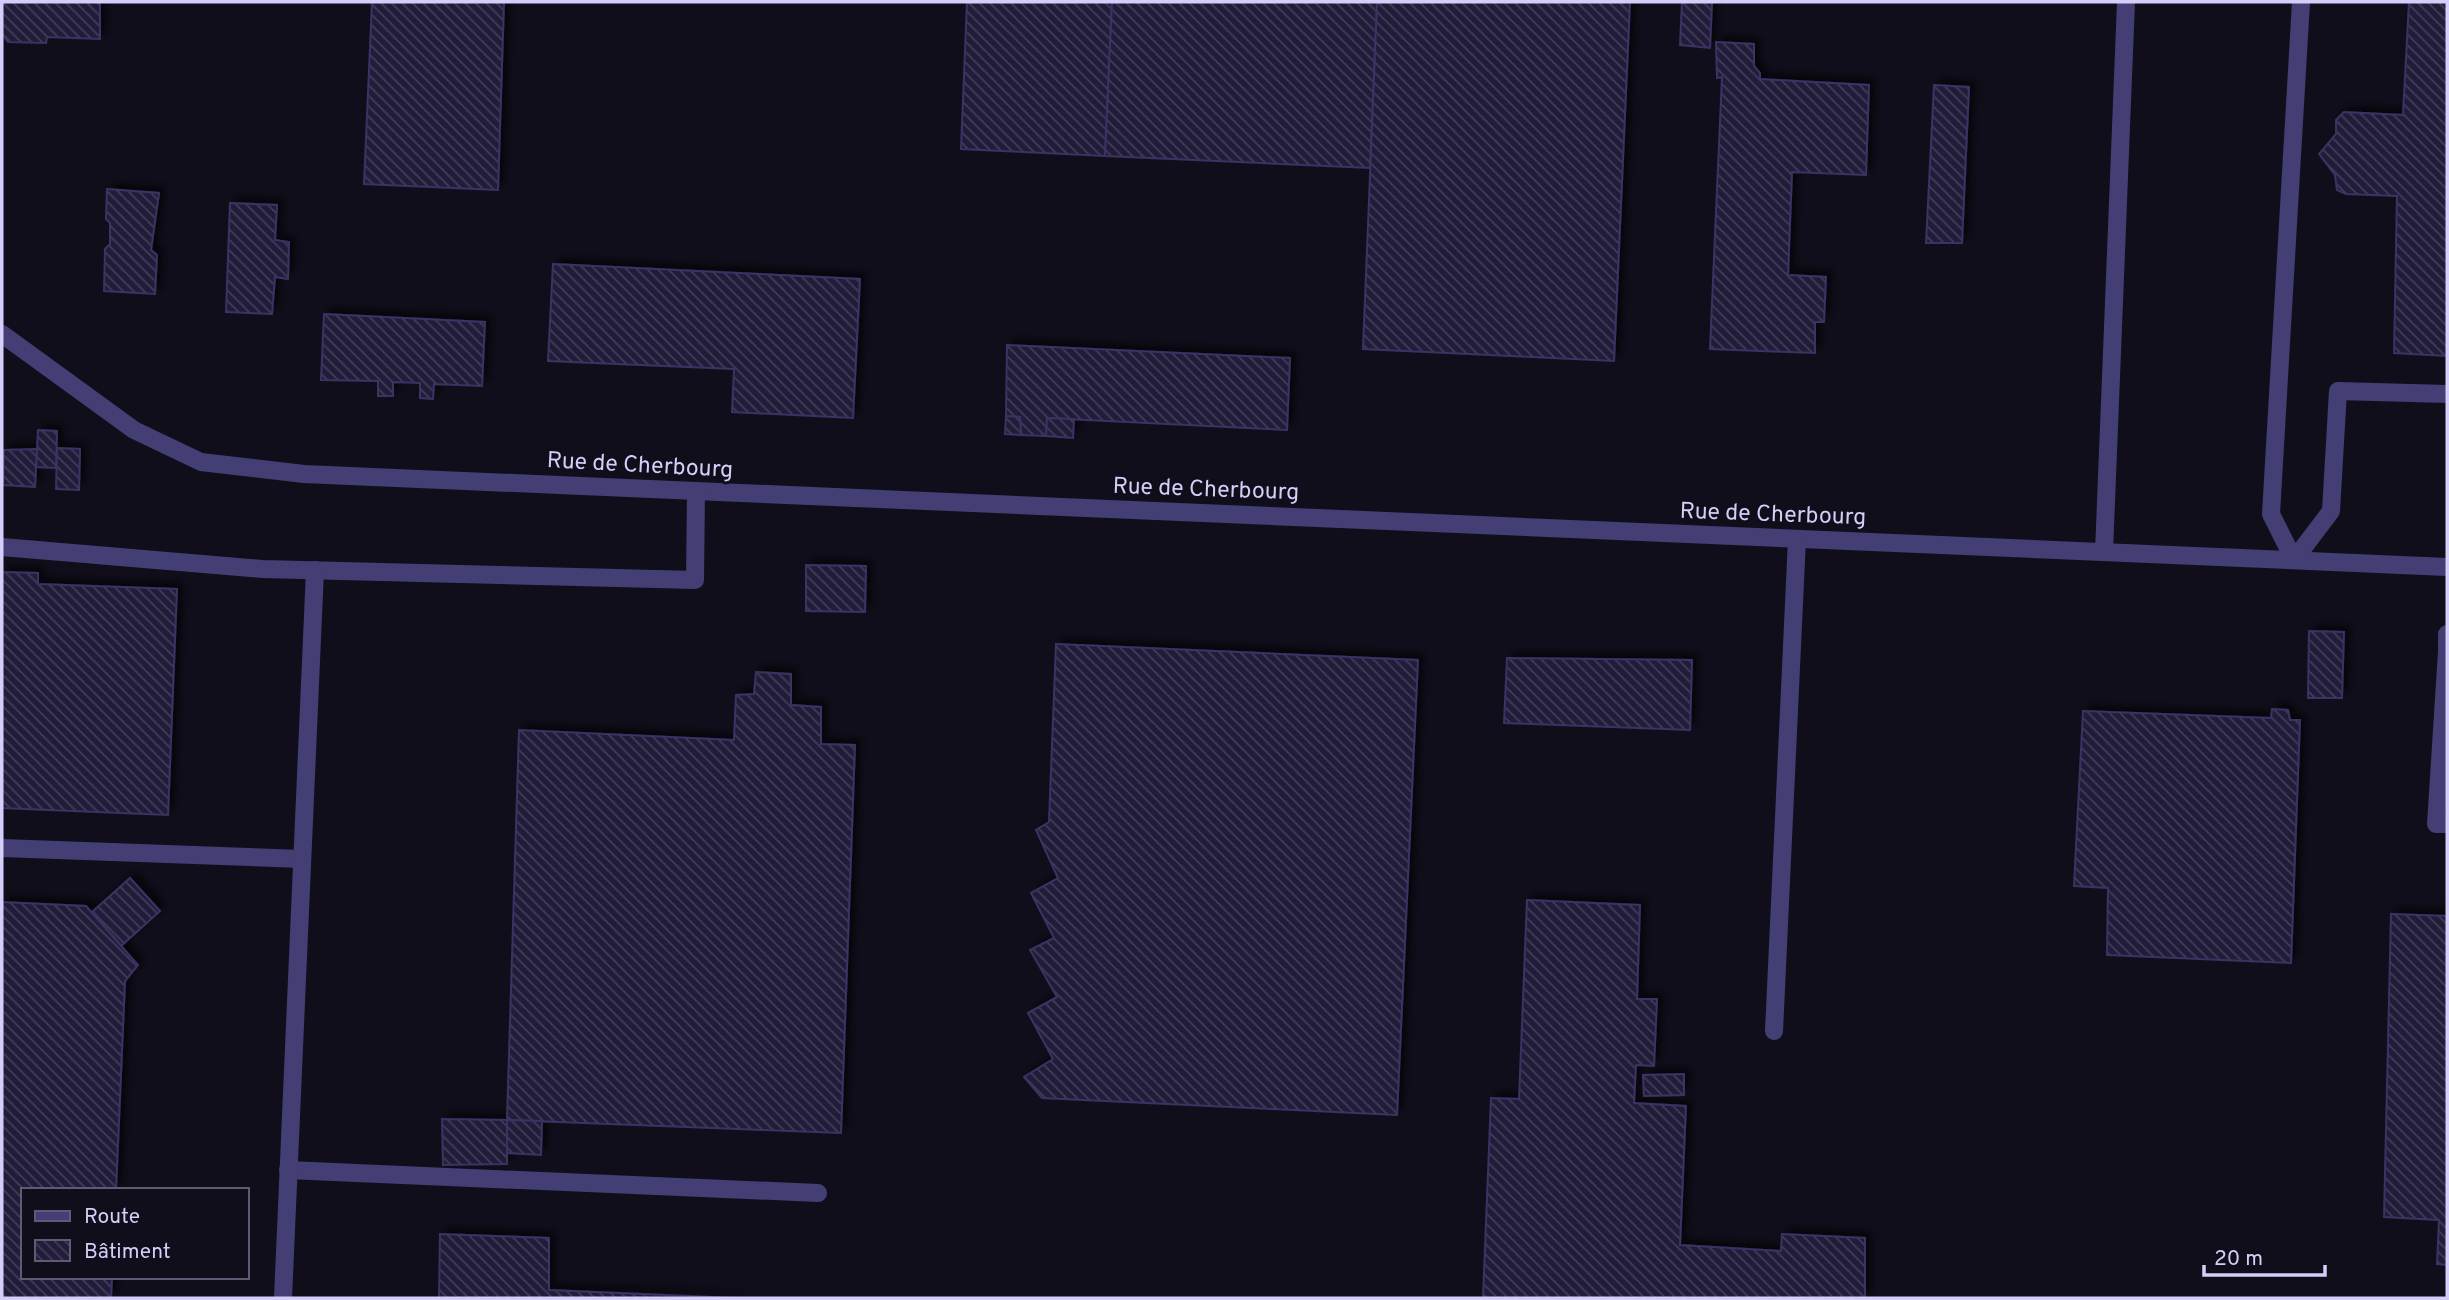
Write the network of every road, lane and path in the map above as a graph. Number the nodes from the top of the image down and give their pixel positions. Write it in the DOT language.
graph roads {
  1 [pos="2126,2"];
  2 [pos="2301,2"];
  3 [pos="5,342"];
  4 [pos="2447,394"];
  5 [pos="696,491"];
  6 [pos="1797,538"];
  7 [pos="2,547"];
  8 [pos="2104,552"];
  9 [pos="2294,560"];
  10 [pos="2447,567"];
  11 [pos="315,570"];
  12 [pos="2447,634"];
  13 [pos="2447,652"];
  14 [pos="2447,824"];
  15 [pos="2,848"];
  16 [pos="302,859"];
  17 [pos="1774,1031"];
  18 [pos="288,1170"];
  19 [pos="818,1192"];
  20 [pos="283,1298"];
  1 -- 8 [label="street"];
  2 -- 9 [label="street"];
  3 -- 5 [label="street, Rue de Cherbourg"];
  4 -- 9 [label="street"];
  5 -- 6 [label="street, Rue de Cherbourg"];
  5 -- 11 [label="street"];
  6 -- 8 [label="street, Rue de Cherbourg"];
  6 -- 17 [label="street"];
  7 -- 11 [label="street"];
  8 -- 9 [label="street, Rue de Cherbourg"];
  9 -- 10 [label="street, Rue de Cherbourg"];
  11 -- 16 [label="street"];
  12 -- 13 [label="street"];
  13 -- 14 [label="street"];
  15 -- 16 [label="street"];
  16 -- 18 [label="street"];
  18 -- 19 [label="street"];
  18 -- 20 [label="street"];
}
